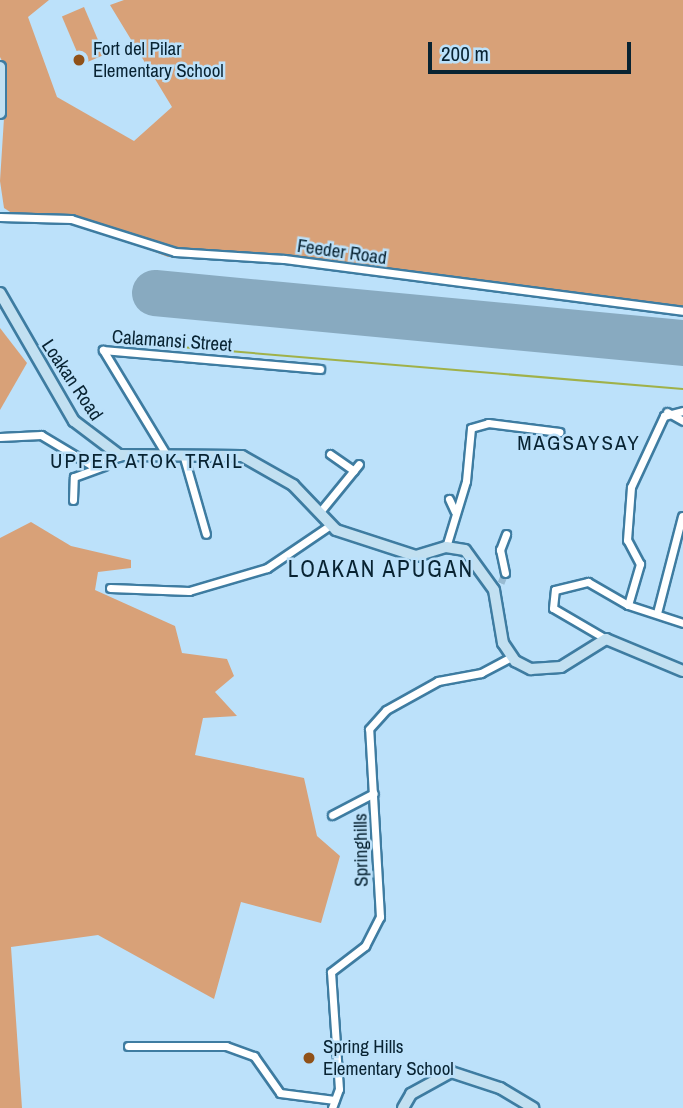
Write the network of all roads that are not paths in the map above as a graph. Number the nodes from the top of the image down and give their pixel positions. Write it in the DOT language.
graph roads {
  1 [pos="0,67"];
  2 [pos="0,113"];
  3 [pos="0,217"];
  4 [pos="0,293"];
  5 [pos="683,311"];
  6 [pos="320,369"];
  7 [pos="683,411"];
  8 [pos="667,412"];
  9 [pos="683,421"];
  10 [pos="559,432"];
  11 [pos="0,437"];
  12 [pos="166,454"];
  13 [pos="183,454"];
  14 [pos="330,454"];
  15 [pos="122,456"];
  16 [pos="105,466"];
  17 [pos="449,499"];
  18 [pos="73,500"];
  19 [pos="455,512"];
  20 [pos="319,513"];
  21 [pos="682,516"];
  22 [pos="329,526"];
  23 [pos="206,534"];
  24 [pos="506,534"];
  25 [pos="446,547"];
  26 [pos="505,573"];
  27 [pos="110,588"];
  28 [pos="628,605"];
  29 [pos="657,613"];
  30 [pos="683,623"];
  31 [pos="607,639"];
  32 [pos="511,657"];
  33 [pos="683,671"];
  34 [pos="374,793"];
  35 [pos="332,815"];
  36 [pos="128,1046"];
  37 [pos="334,1104"];
  38 [pos="403,1108"];
  39 [pos="533,1108"];
  1 -- 2 [label="main road"];
  3 -- 5 [label="street, Feeder Road"];
  4 -- 15 [label="main road, Loakan Road"];
  6 -- 12 [label="street, Calamansi Street"];
  7 -- 8 [label="street"];
  8 -- 9 [label="street"];
  8 -- 28 [label="street"];
  10 -- 19 [label="street"];
  11 -- 16 [label="street"];
  12 -- 13 [label="main road"];
  12 -- 15 [label="main road"];
  13 -- 20 [label="main road"];
  13 -- 23 [label="street"];
  14 -- 20 [label="street"];
  15 -- 16 [label="street"];
  16 -- 18 [label="street"];
  17 -- 19 [label="street"];
  19 -- 25 [label="street"];
  20 -- 22 [label="main road"];
  21 -- 29 [label="street"];
  22 -- 25 [label="main road"];
  22 -- 27 [label="street"];
  24 -- 26 [label="street"];
  25 -- 32 [label="main road"];
  28 -- 29 [label="street"];
  28 -- 31 [label="street"];
  29 -- 30 [label="street"];
  31 -- 32 [label="main road"];
  31 -- 33 [label="main road"];
  32 -- 34 [label="street, Springhills"];
  34 -- 35 [label="street"];
  34 -- 37 [label="street, Springhills"];
  36 -- 37 [label="street"];
  38 -- 39 [label="main road"];
}
